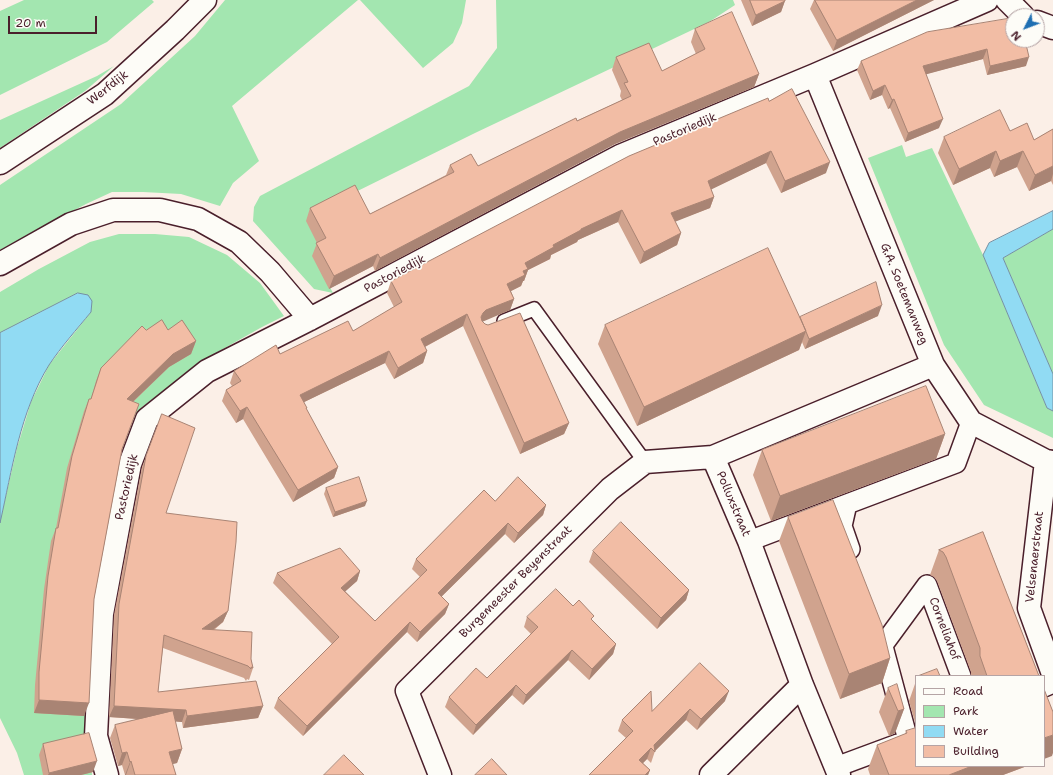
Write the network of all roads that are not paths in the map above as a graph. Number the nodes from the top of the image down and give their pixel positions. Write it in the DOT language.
graph roads {
  1 [pos="206,0"];
  2 [pos="987,0"];
  3 [pos="1007,0"];
  4 [pos="1015,8"];
  5 [pos="815,76"];
  6 [pos="0,163"];
  7 [pos="0,264"];
  8 [pos="310,318"];
  9 [pos="492,326"];
  10 [pos="933,365"];
  11 [pos="971,422"];
  12 [pos="713,456"];
  13 [pos="1049,461"];
  14 [pos="645,462"];
  15 [pos="847,504"];
  16 [pos="749,541"];
  17 [pos="855,563"];
  18 [pos="876,623"];
  19 [pos="884,645"];
  20 [pos="1053,674"];
  21 [pos="961,675"];
  22 [pos="802,685"];
  23 [pos="912,738"];
  24 [pos="837,771"];
  25 [pos="107,775"];
  26 [pos="440,775"];
  27 [pos="710,775"];
  1 -- 6 [label="street, Werfdijk"];
  2 -- 5 [label="street, Pastoriedijk"];
  3 -- 4 [label="street"];
  5 -- 8 [label="street, Pastoriedijk"];
  5 -- 10 [label="street, G.A. Soetemanweg"];
  7 -- 8 [label="street"];
  8 -- 25 [label="street, Pastoriedijk"];
  9 -- 14 [label="lane"];
  10 -- 11 [label="street, G.A. Soetemanweg"];
  10 -- 12 [label="street, Polluxstraat"];
  11 -- 13 [label="street, G.A. Soetemanweg"];
  11 -- 15 [label="street"];
  12 -- 14 [label="street"];
  12 -- 16 [label="street, Polluxstraat"];
  13 -- 20 [label="street, Velsenaerstraat"];
  14 -- 26 [label="street, Burgemeester Beyenstraat"];
  15 -- 16 [label="street"];
  15 -- 17 [label="street"];
  16 -- 22 [label="street, Polluxstraat"];
  18 -- 19 [label="street"];
  19 -- 21 [label="street, Corneliahof"];
  19 -- 23 [label="street"];
  22 -- 24 [label="street, Polluxstraat"];
  22 -- 27 [label="street"];
  23 -- 24 [label="street"];
}
